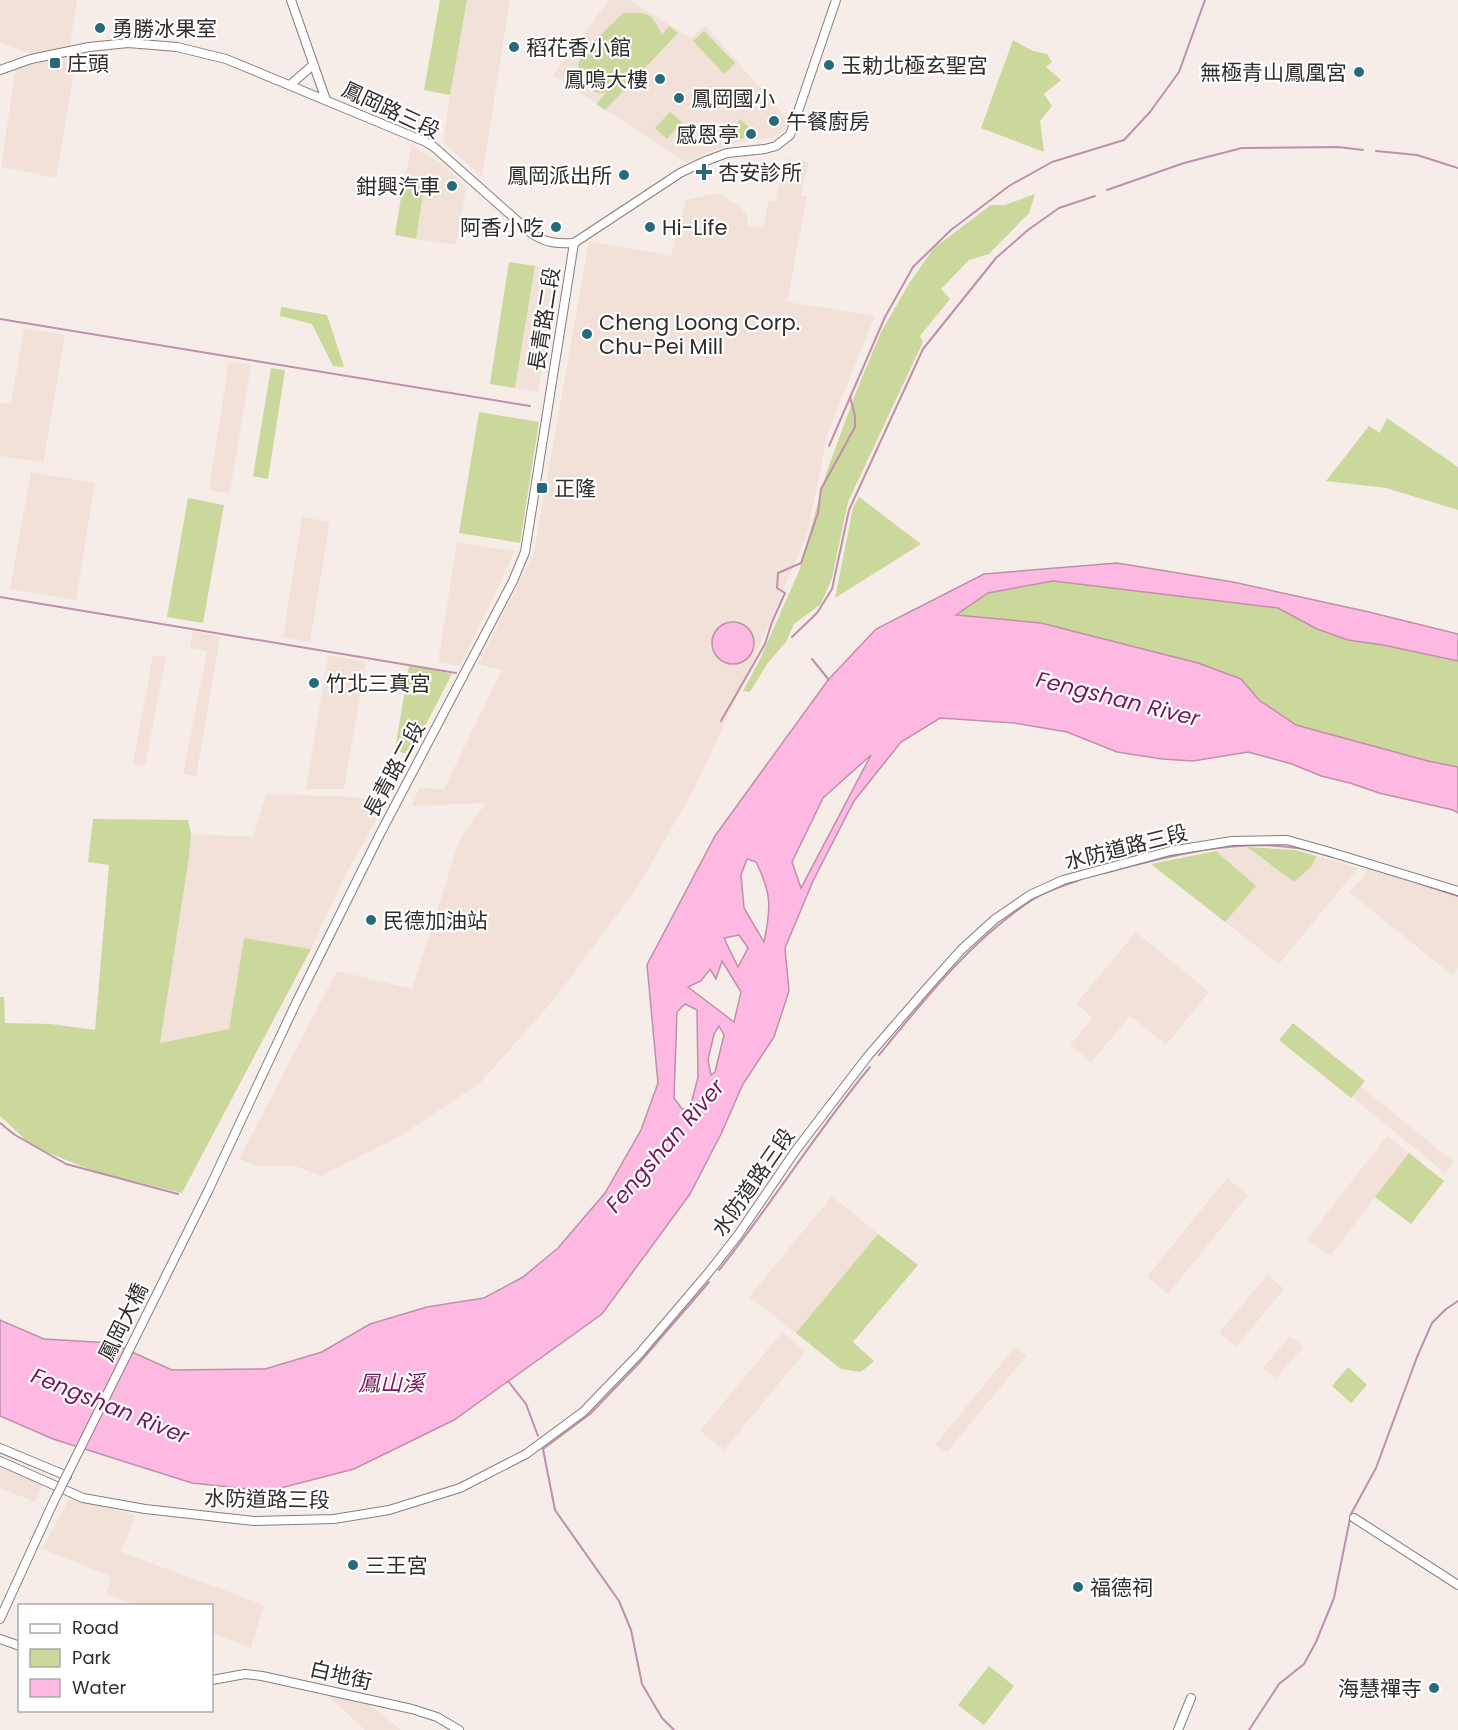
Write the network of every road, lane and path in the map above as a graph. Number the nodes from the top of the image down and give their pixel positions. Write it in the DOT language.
graph roads {
  1 [pos="291,0"];
  2 [pos="836,0"];
  3 [pos="313,65"];
  4 [pos="0,70"];
  5 [pos="290,85"];
  6 [pos="326,100"];
  7 [pos="574,243"];
  8 [pos="1458,891"];
  9 [pos="209,1189"];
  10 [pos="0,1448"];
  11 [pos="0,1461"];
  12 [pos="67,1476"];
  13 [pos="1354,1518"];
  14 [pos="1458,1585"];
  15 [pos="0,1618"];
  16 [pos="0,1639"];
  17 [pos="18,1645"];
  18 [pos="213,1680"];
  19 [pos="1191,1698"];
  20 [pos="459,1730"];
  21 [pos="1178,1730"];
  1 -- 3 [label="street"];
  2 -- 7 [label="street"];
  3 -- 5 [label="street"];
  3 -- 6 [label="street"];
  4 -- 5 [label="street, 鳳岡路三段"];
  5 -- 6 [label="street, 鳳岡路三段"];
  6 -- 7 [label="street, 鳳岡路三段"];
  7 -- 9 [label="street, 長青路二段"];
  8 -- 11 [label="street, 水防道路三段"];
  9 -- 12 [label="street, 鳳岡大橋, bridge"];
  10 -- 12 [label="street"];
  12 -- 15 [label="street, 鳳岡大橋, bridge"];
  13 -- 14 [label="street"];
  16 -- 17 [label="street"];
  18 -- 20 [label="street, 白地街"];
  19 -- 21 [label="street"];
}
